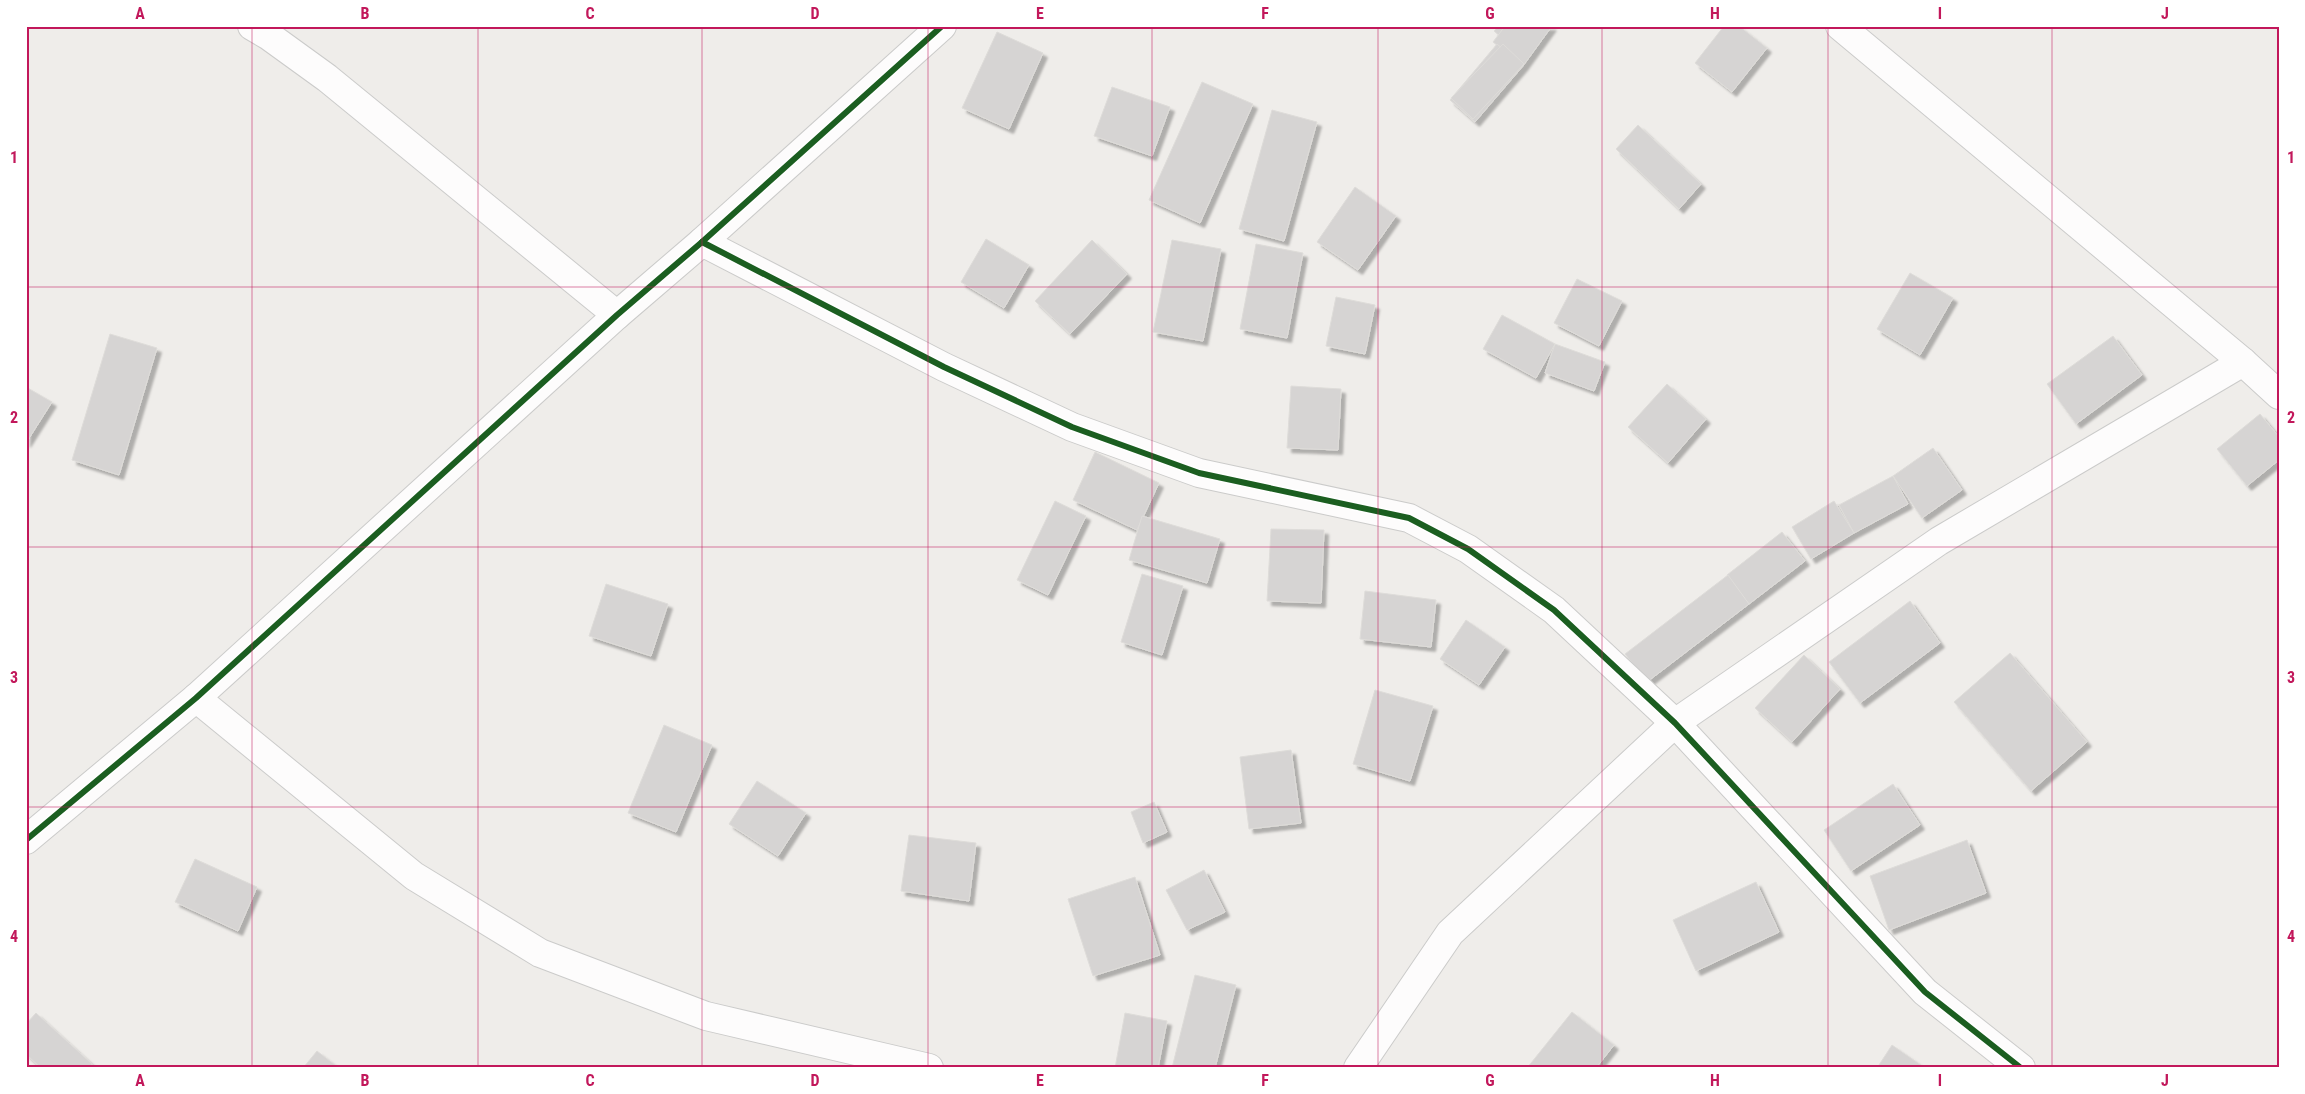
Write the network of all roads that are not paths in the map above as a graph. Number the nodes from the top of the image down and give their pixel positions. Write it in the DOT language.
graph roads {
  1 [pos="252,26"];
  2 [pos="942,26"];
  3 [pos="1840,26"];
  4 [pos="702,242"];
  5 [pos="617,315"];
  6 [pos="2243,362"];
  7 [pos="2279,395"];
  8 [pos="196,698"];
  9 [pos="1675,723"];
  10 [pos="26,840"];
  11 [pos="928,1068"];
  12 [pos="1358,1068"];
  13 [pos="2021,1068"];
  1 -- 5 [label="street"];
  2 -- 4 [label="street"];
  3 -- 6 [label="street"];
  4 -- 5 [label="street"];
  4 -- 9 [label="street"];
  5 -- 8 [label="street"];
  6 -- 7 [label="street"];
  6 -- 9 [label="street"];
  8 -- 10 [label="street"];
  8 -- 11 [label="street"];
  9 -- 12 [label="street"];
  9 -- 13 [label="street"];
}
